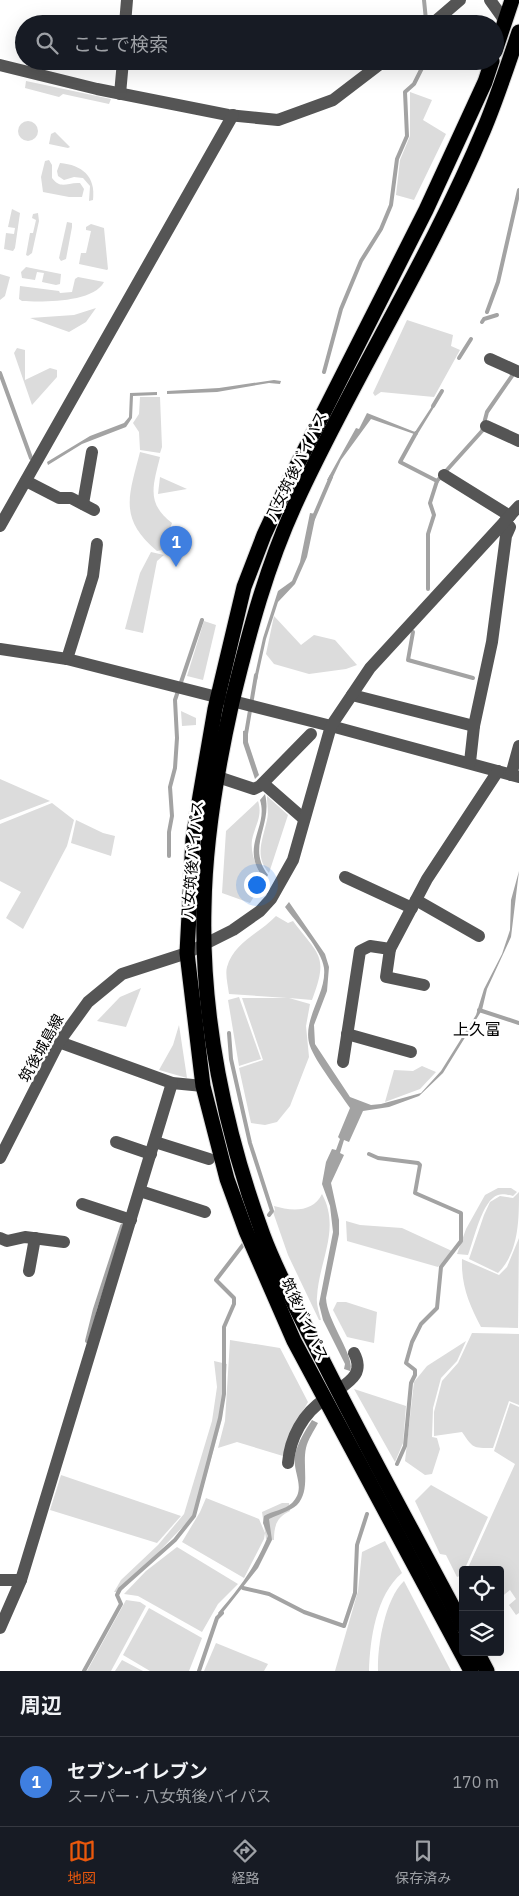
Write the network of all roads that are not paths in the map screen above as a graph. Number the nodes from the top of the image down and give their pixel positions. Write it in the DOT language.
graph roads {
  1 [pos="127,0"];
  2 [pos="460,0"];
  3 [pos="490,0"];
  4 [pos="512,0"];
  5 [pos="126,15"];
  6 [pos="442,15"];
  7 [pos="501,15"];
  8 [pos="505,20"];
  9 [pos="504,23"];
  10 [pos="519,32"];
  11 [pos="0,65"];
  12 [pos="15,69"];
  13 [pos="21,70"];
  14 [pos="121,70"];
  15 [pos="372,70"];
  16 [pos="489,70"];
  17 [pos="120,94"];
  18 [pos="233,115"];
  19 [pos="490,359"];
  20 [pos="519,372"];
  21 [pos="486,426"];
  22 [pos="519,441"];
  23 [pos="92,452"];
  24 [pos="444,475"];
  25 [pos="26,481"];
  26 [pos="519,506"];
  27 [pos="511,523"];
  28 [pos="0,526"];
  29 [pos="97,544"];
  30 [pos="0,649"];
  31 [pos="67,659"];
  32 [pos="352,695"];
  33 [pos="225,699"];
  34 [pos="331,726"];
  35 [pos="474,726"];
  36 [pos="311,734"];
  37 [pos="519,746"];
  38 [pos="470,762"];
  39 [pos="498,771"];
  40 [pos="515,776"];
  41 [pos="218,777"];
  42 [pos="264,784"];
  43 [pos="304,819"];
  44 [pos="345,877"];
  45 [pos="414,904"];
  46 [pos="479,936"];
  47 [pos="204,945"];
  48 [pos="390,949"];
  49 [pos="187,953"];
  50 [pos="424,985"];
  51 [pos="347,1034"];
  52 [pos="59,1042"];
  53 [pos="411,1052"];
  54 [pos="343,1062"];
  55 [pos="172,1084"];
  56 [pos="203,1086"];
  57 [pos="116,1142"];
  58 [pos="153,1148"];
  59 [pos="0,1158"];
  60 [pos="209,1159"];
  61 [pos="140,1191"];
  62 [pos="82,1204"];
  63 [pos="205,1212"];
  64 [pos="131,1220"];
  65 [pos="0,1238"];
  66 [pos="35,1238"];
  67 [pos="64,1242"];
  68 [pos="30,1271"];
  69 [pos="303,1320"];
  70 [pos="287,1328"];
  71 [pos="354,1353"];
  72 [pos="338,1390"];
  73 [pos="324,1399"];
  74 [pos="288,1463"];
  75 [pos="0,1580"];
  76 [pos="21,1580"];
  77 [pos="459,1618"];
  78 [pos="0,1628"];
  79 [pos="479,1656"];
  80 [pos="471,1671"];
  81 [pos="487,1671"];
  1 -- 5 [label="street"];
  2 -- 6 [label="street"];
  3 -- 7 [label="street"];
  4 -- 8 [label="highway"];
  8 -- 9 [label="highway"];
  10 -- 33 [label="highway, 八女筑後バイパス"];
  11 -- 12 [label="street"];
  13 -- 17 [label="street"];
  14 -- 17 [label="street"];
  15 -- 18 [label="street"];
  16 -- 33 [label="highway, 八女筑後バイパス"];
  17 -- 18 [label="street"];
  18 -- 25 [label="street"];
  19 -- 20 [label="street"];
  21 -- 22 [label="street"];
  23 -- 25 [label="street"];
  24 -- 27 [label="street"];
  25 -- 28 [label="street"];
  26 -- 27 [label="street, 筑後城島線"];
  27 -- 32 [label="street, 筑後城島線"];
  27 -- 35 [label="street"];
  29 -- 31 [label="street"];
  30 -- 31 [label="street"];
  31 -- 33 [label="street"];
  32 -- 34 [label="street, 筑後城島線"];
  32 -- 35 [label="street"];
  33 -- 34 [label="street"];
  33 -- 41 [label="highway, 八女筑後バイパス"];
  33 -- 49 [label="highway, 八女筑後バイパス"];
  34 -- 38 [label="street"];
  34 -- 43 [label="street, 筑後城島線"];
  35 -- 38 [label="street"];
  36 -- 42 [label="street"];
  37 -- 40 [label="street"];
  38 -- 39 [label="street"];
  39 -- 40 [label="street"];
  39 -- 45 [label="street"];
  41 -- 42 [label="street"];
  41 -- 47 [label="highway, 八女筑後バイパス"];
  42 -- 43 [label="street"];
  43 -- 47 [label="street, 筑後城島線"];
  44 -- 45 [label="street"];
  45 -- 46 [label="street"];
  45 -- 48 [label="street"];
  47 -- 49 [label="street, 筑後城島線"];
  47 -- 69 [label="highway, 筑後バイパス"];
  48 -- 50 [label="street"];
  48 -- 51 [label="street"];
  49 -- 52 [label="street, 筑後城島線"];
  49 -- 56 [label="highway, 筑後バイパス"];
  51 -- 53 [label="street"];
  51 -- 54 [label="street"];
  52 -- 55 [label="street"];
  52 -- 59 [label="street, 筑後城島線"];
  55 -- 56 [label="street"];
  55 -- 58 [label="street"];
  56 -- 70 [label="highway, 筑後バイパス"];
  57 -- 58 [label="street"];
  58 -- 60 [label="street"];
  58 -- 61 [label="street"];
  61 -- 63 [label="street"];
  61 -- 64 [label="street"];
  62 -- 64 [label="street"];
  64 -- 76 [label="street"];
  65 -- 66 [label="street"];
  66 -- 67 [label="street"];
  66 -- 68 [label="street"];
  69 -- 70 [label="highway"];
  69 -- 72 [label="highway, 筑後バイパス"];
  70 -- 73 [label="highway, 筑後バイパス"];
  71 -- 72 [label="street"];
  72 -- 77 [label="highway, 筑後バイパス"];
  73 -- 74 [label="street"];
  73 -- 80 [label="highway, 筑後バイパス"];
  75 -- 76 [label="street"];
  76 -- 78 [label="street"];
  79 -- 81 [label="highway"];
}
